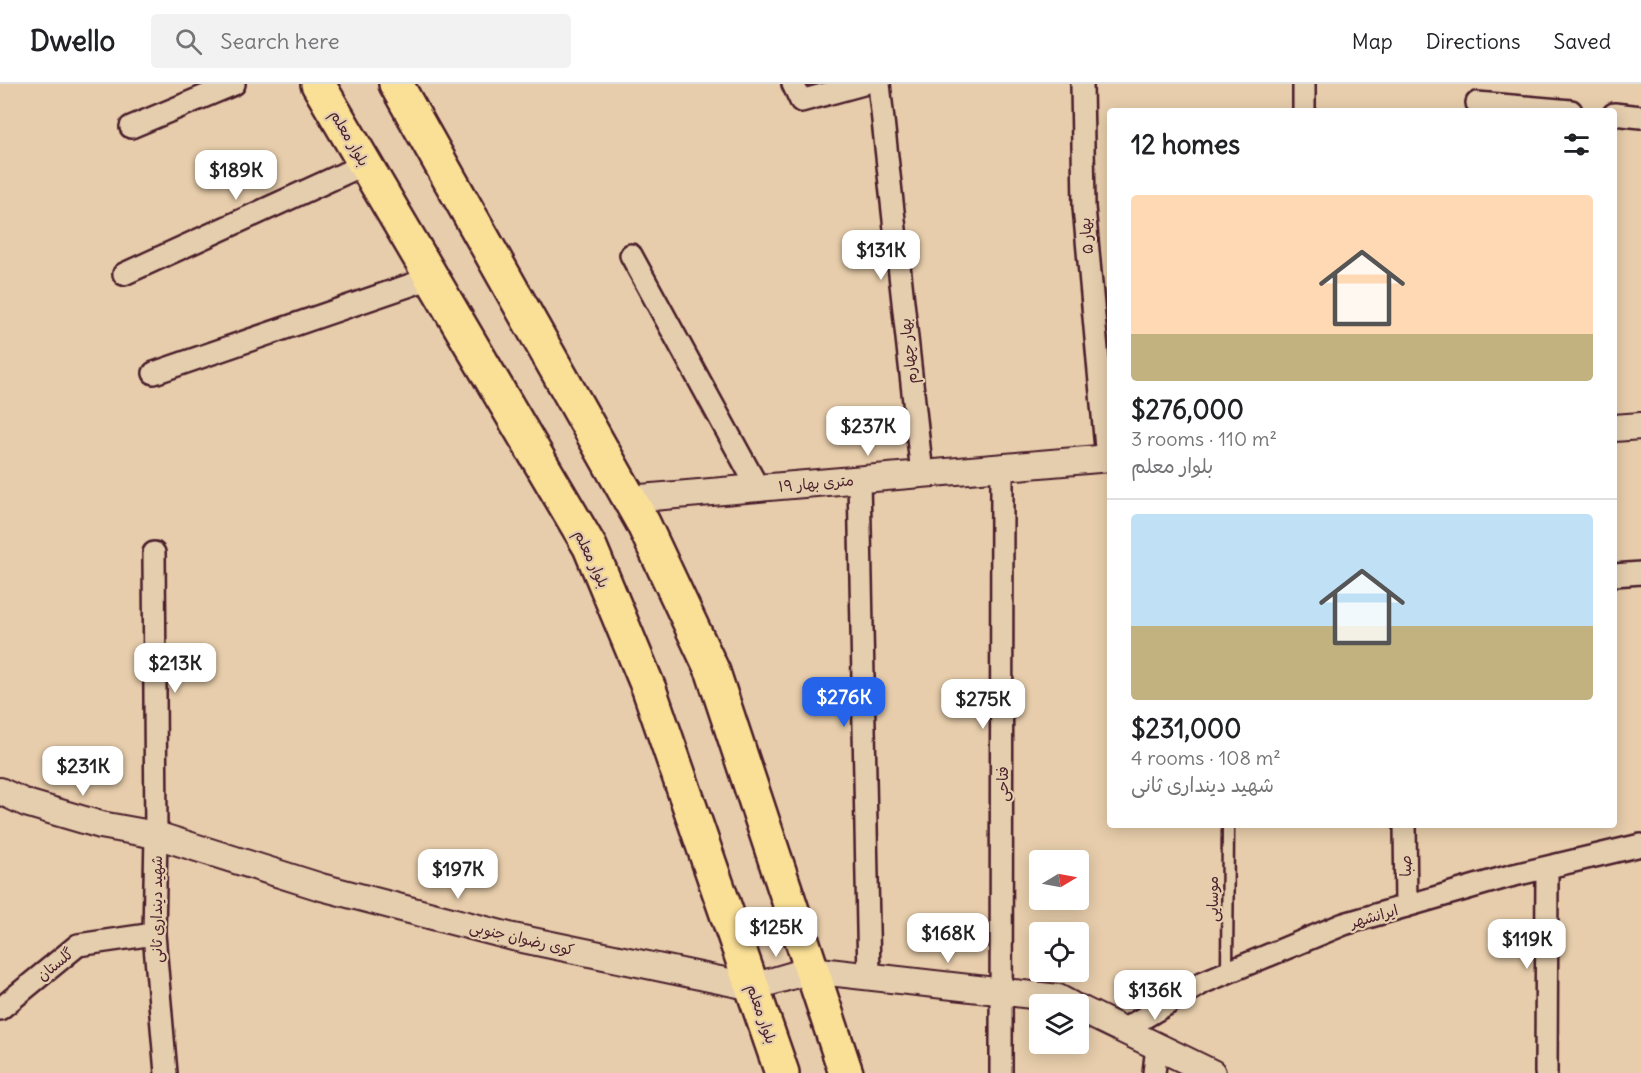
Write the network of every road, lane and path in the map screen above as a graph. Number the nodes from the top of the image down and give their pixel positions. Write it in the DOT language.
graph roads {
  1 [pos="234,84"];
  2 [pos="318,84"];
  3 [pos="396,84"];
  4 [pos="793,84"];
  5 [pos="863,84"];
  6 [pos="879,84"];
  7 [pos="1082,84"];
  8 [pos="1304,84"];
  9 [pos="1477,103"];
  10 [pos="1304,108"];
  11 [pos="1536,108"];
  12 [pos="1617,114"];
  13 [pos="1641,117"];
  14 [pos="131,127"];
  15 [pos="365,164"];
  16 [pos="631,255"];
  17 [pos="124,273"];
  18 [pos="431,278"];
  19 [pos="1104,359"];
  20 [pos="154,373"];
  21 [pos="1107,419"];
  22 [pos="1641,426"];
  23 [pos="1617,428"];
  24 [pos="1107,459"];
  25 [pos="1002,468"];
  26 [pos="922,474"];
  27 [pos="859,480"];
  28 [pos="758,488"];
  29 [pos="629,499"];
  30 [pos="154,553"];
  31 [pos="1641,573"];
  32 [pos="1617,575"];
  33 [pos="0,791"];
  34 [pos="1228,828"];
  35 [pos="1405,828"];
  36 [pos="156,835"];
  37 [pos="1641,845"];
  38 [pos="1546,868"];
  39 [pos="1406,906"];
  40 [pos="154,934"];
  41 [pos="812,970"];
  42 [pos="1227,972"];
  43 [pos="868,977"];
  44 [pos="753,987"];
  45 [pos="1003,992"];
  46 [pos="1029,995"];
  47 [pos="0,1009"];
  48 [pos="1089,1013"];
  49 [pos="1124,1030"];
  50 [pos="1157,1046"];
  51 [pos="166,1073"];
  52 [pos="782,1073"];
  53 [pos="846,1073"];
  54 [pos="1001,1073"];
  55 [pos="1154,1073"];
  56 [pos="1212,1073"];
  57 [pos="1546,1073"];
  1 -- 14 [label="street"];
  2 -- 15 [label="main road, بلوار معلم"];
  3 -- 29 [label="main road"];
  4 -- 5 [label="street"];
  6 -- 26 [label="street, بهار چهارم"];
  7 -- 19 [label="street, بهار ۵"];
  8 -- 10 [label="street"];
  9 -- 11 [label="street"];
  12 -- 13 [label="street"];
  15 -- 17 [label="street"];
  15 -- 18 [label="main road, بلوار معلم"];
  16 -- 28 [label="street"];
  18 -- 20 [label="street"];
  18 -- 44 [label="main road, بلوار معلم"];
  19 -- 21 [label="street, بهار ۵"];
  22 -- 23 [label="street"];
  24 -- 25 [label="street, ۱۹ متری بهار"];
  25 -- 26 [label="street, ۱۹ متری بهار"];
  25 -- 45 [label="street, فتاحی"];
  26 -- 27 [label="street, ۱۹ متری بهار"];
  27 -- 28 [label="street, ۱۹ متری بهار"];
  27 -- 43 [label="street"];
  28 -- 29 [label="street, ۱۹ متری بهار"];
  29 -- 41 [label="main road"];
  30 -- 36 [label="street"];
  31 -- 32 [label="street"];
  33 -- 36 [label="street, شهید دینداری ثانی"];
  34 -- 42 [label="lane, موسایی"];
  35 -- 39 [label="street, صبا"];
  36 -- 40 [label="street, شهید دینداری ثانی"];
  36 -- 44 [label="street, کوی رضوان جنوبی"];
  37 -- 38 [label="street, ایرانشهر"];
  38 -- 39 [label="street, ایرانشهر"];
  38 -- 57 [label="street"];
  39 -- 42 [label="street, ایرانشهر"];
  40 -- 47 [label="street, گلستان"];
  40 -- 51 [label="street, شهید دینداری ثانی"];
  41 -- 43 [label="street"];
  41 -- 44 [label="street"];
  41 -- 53 [label="main road"];
  42 -- 49 [label="street, ایرانشهر"];
  43 -- 45 [label="street"];
  44 -- 52 [label="main road, بلوار معلم"];
  45 -- 46 [label="street"];
  45 -- 54 [label="street, فتاحی"];
  48 -- 49 [label="street"];
  49 -- 50 [label="street"];
  50 -- 55 [label="street"];
  50 -- 56 [label="street"];
}
